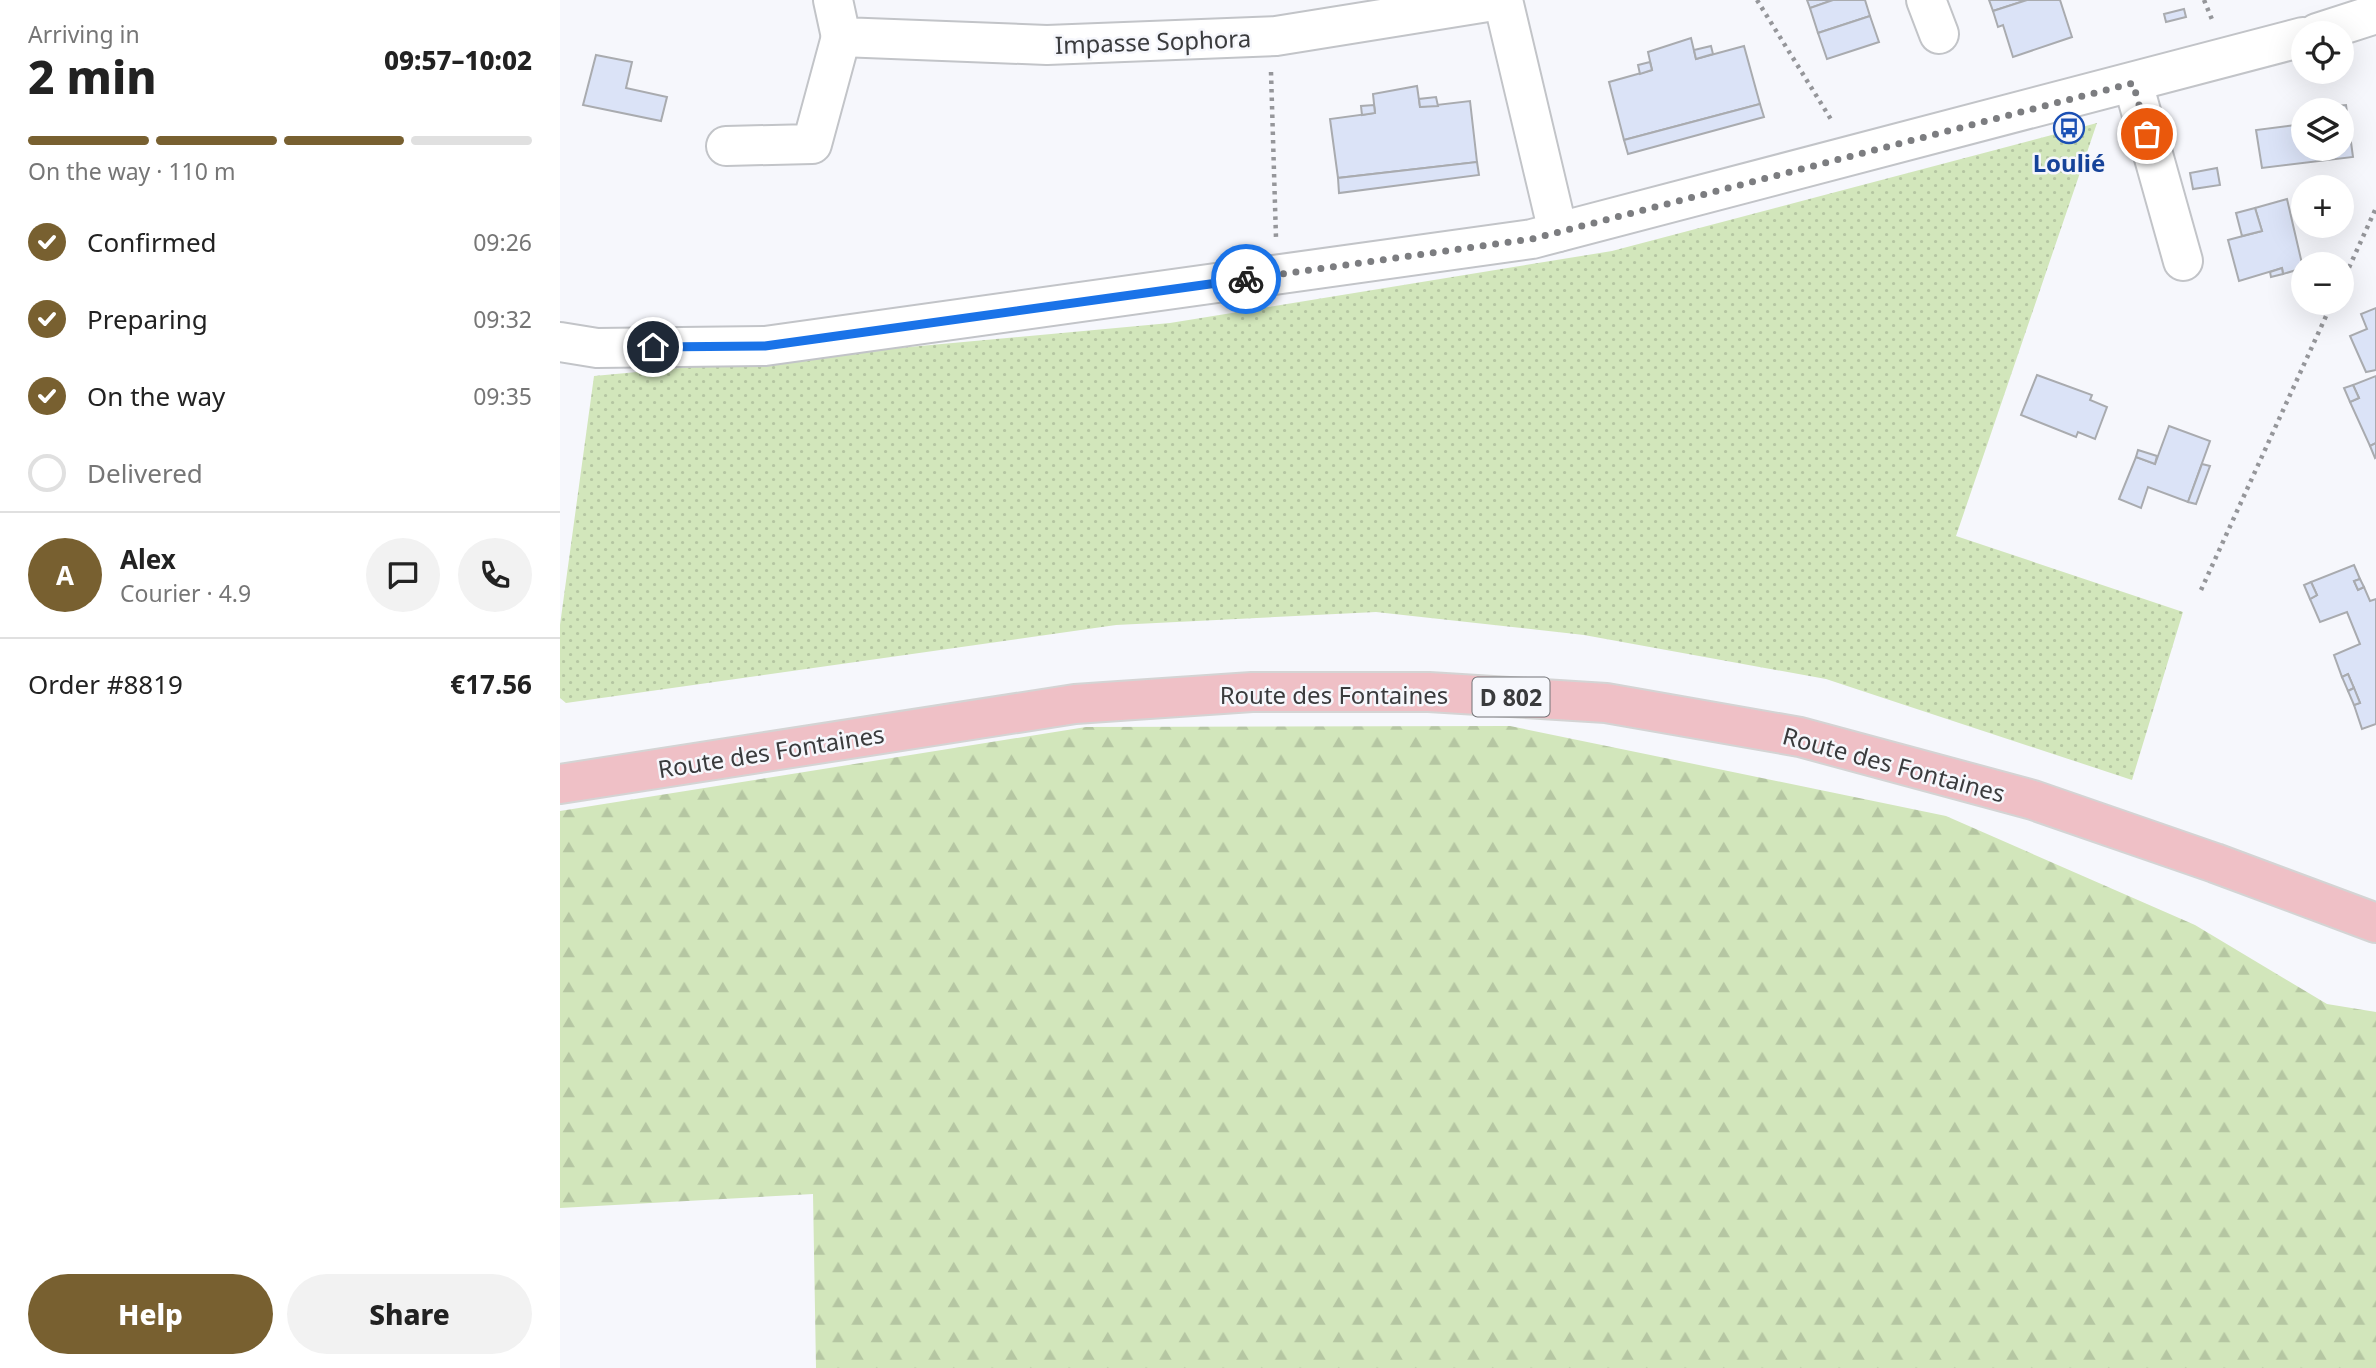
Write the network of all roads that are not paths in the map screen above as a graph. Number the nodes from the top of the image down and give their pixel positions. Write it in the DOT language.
graph roads {
  1 [pos="832,0"];
  2 [pos="1501,0"];
  3 [pos="2376,14"];
  4 [pos="2354,21"];
  5 [pos="841,37"];
  6 [pos="2291,40"];
  7 [pos="2133,83"];
  8 [pos="726,146"];
  9 [pos="1558,232"];
  10 [pos="2183,261"];
  11 [pos="560,342"];
  12 [pos="560,785"];
  13 [pos="2376,923"];
  1 -- 5 [label="street"];
  2 -- 5 [label="street, Impasse Sophora"];
  2 -- 9 [label="street"];
  3 -- 4 [label="street"];
  5 -- 8 [label="street"];
  6 -- 7 [label="street"];
  7 -- 9 [label="street"];
  7 -- 10 [label="street"];
  9 -- 11 [label="street"];
  12 -- 13 [label="main road, Route des Fontaines / D 802"];
}
